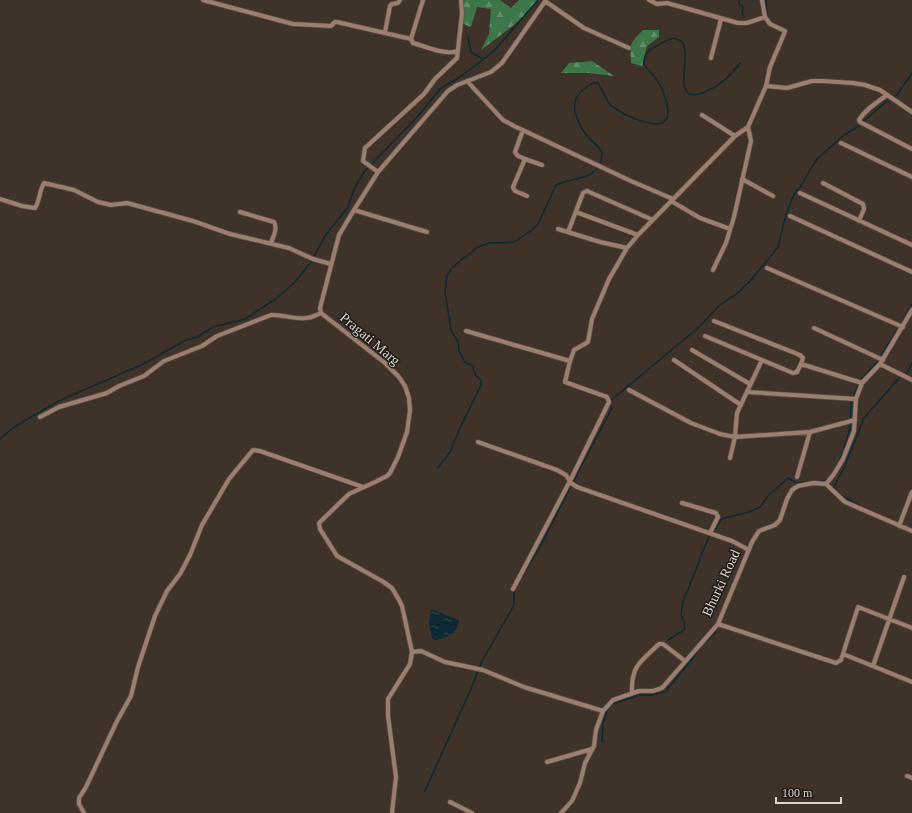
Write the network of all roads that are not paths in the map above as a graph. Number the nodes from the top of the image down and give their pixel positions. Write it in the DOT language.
graph roads {
  1 [pos="203,0"];
  2 [pos="400,0"];
  3 [pos="423,0"];
  4 [pos="461,0"];
  5 [pos="649,0"];
  6 [pos="762,0"];
  7 [pos="546,1"];
  8 [pos="765,17"];
  9 [pos="721,19"];
  10 [pos="385,32"];
  11 [pos="411,39"];
  12 [pos="629,48"];
  13 [pos="457,51"];
  14 [pos="710,58"];
  15 [pos="467,81"];
  16 [pos="766,86"];
  17 [pos="887,95"];
  18 [pos="912,112"];
  19 [pos="702,115"];
  20 [pos="748,127"];
  21 [pos="523,130"];
  22 [pos="735,136"];
  23 [pos="841,143"];
  24 [pos="912,149"];
  25 [pos="525,159"];
  26 [pos="542,165"];
  27 [pos="378,172"];
  28 [pos="912,177"];
  29 [pos="742,180"];
  30 [pos="823,183"];
  31 [pos="800,193"];
  32 [pos="527,196"];
  33 [pos="773,196"];
  34 [pos="0,199"];
  35 [pos="672,200"];
  36 [pos="354,210"];
  37 [pos="240,212"];
  38 [pos="576,212"];
  39 [pos="790,216"];
  40 [pos="653,220"];
  41 [pos="859,221"];
  42 [pos="558,229"];
  43 [pos="730,229"];
  44 [pos="427,232"];
  45 [pos="568,232"];
  46 [pos="638,235"];
  47 [pos="271,243"];
  48 [pos="912,245"];
  49 [pos="627,248"];
  50 [pos="331,264"];
  51 [pos="767,268"];
  52 [pos="713,270"];
  53 [pos="912,272"];
  54 [pos="912,310"];
  55 [pos="321,312"];
  56 [pos="714,321"];
  57 [pos="903,327"];
  58 [pos="814,328"];
  59 [pos="466,331"];
  60 [pos="705,336"];
  61 [pos="692,350"];
  62 [pos="674,360"];
  63 [pos="762,360"];
  64 [pos="570,361"];
  65 [pos="882,362"];
  66 [pos="800,364"];
  67 [pos="912,380"];
  68 [pos="862,383"];
  69 [pos="750,384"];
  70 [pos="629,390"];
  71 [pos="747,392"];
  72 [pos="856,399"];
  73 [pos="741,405"];
  74 [pos="40,417"];
  75 [pos="855,420"];
  76 [pos="810,432"];
  77 [pos="735,437"];
  78 [pos="478,442"];
  79 [pos="730,458"];
  80 [pos="797,477"];
  81 [pos="570,481"];
  82 [pos="826,484"];
  83 [pos="364,488"];
  84 [pos="912,492"];
  85 [pos="682,503"];
  86 [pos="899,526"];
  87 [pos="912,531"];
  88 [pos="710,532"];
  89 [pos="749,550"];
  90 [pos="904,577"];
  91 [pos="513,589"];
  92 [pos="889,619"];
  93 [pos="718,624"];
  94 [pos="912,628"];
  95 [pos="412,652"];
  96 [pos="843,654"];
  97 [pos="685,661"];
  98 [pos="872,666"];
  99 [pos="912,682"];
  100 [pos="632,693"];
  101 [pos="603,711"];
  102 [pos="592,749"];
  103 [pos="547,762"];
  104 [pos="907,776"];
  105 [pos="912,778"];
  106 [pos="450,802"];
  107 [pos="84,813"];
  108 [pos="392,813"];
  109 [pos="472,813"];
  110 [pos="561,813"];
  1 -- 10 [label="street"];
  2 -- 10 [label="street"];
  3 -- 11 [label="street"];
  4 -- 13 [label="street"];
  5 -- 9 [label="street"];
  6 -- 8 [label="street"];
  7 -- 12 [label="street"];
  7 -- 15 [label="street, Pragati Marg"];
  8 -- 9 [label="street"];
  8 -- 16 [label="street"];
  9 -- 14 [label="street"];
  10 -- 11 [label="street"];
  11 -- 13 [label="street"];
  13 -- 27 [label="street"];
  15 -- 21 [label="street"];
  15 -- 27 [label="street, Pragati Marg"];
  16 -- 17 [label="street"];
  16 -- 20 [label="street"];
  17 -- 18 [label="street"];
  17 -- 24 [label="street"];
  19 -- 22 [label="street"];
  20 -- 22 [label="street"];
  20 -- 29 [label="street"];
  21 -- 25 [label="street"];
  21 -- 35 [label="street"];
  22 -- 35 [label="street"];
  23 -- 28 [label="street"];
  25 -- 26 [label="street"];
  25 -- 32 [label="street"];
  27 -- 36 [label="street, Pragati Marg"];
  29 -- 33 [label="street"];
  29 -- 43 [label="street"];
  30 -- 41 [label="street"];
  31 -- 41 [label="street"];
  34 -- 47 [label="street"];
  35 -- 40 [label="street"];
  35 -- 43 [label="street"];
  36 -- 44 [label="street"];
  36 -- 50 [label="street, Pragati Marg"];
  37 -- 47 [label="street"];
  38 -- 40 [label="street"];
  38 -- 45 [label="street"];
  38 -- 46 [label="street"];
  39 -- 53 [label="street"];
  40 -- 46 [label="street"];
  41 -- 48 [label="street"];
  42 -- 45 [label="street"];
  43 -- 52 [label="street"];
  45 -- 49 [label="street"];
  46 -- 49 [label="street"];
  47 -- 50 [label="street"];
  49 -- 64 [label="street"];
  50 -- 55 [label="street, Pragati Marg"];
  51 -- 57 [label="street"];
  54 -- 57 [label="street"];
  55 -- 74 [label="street"];
  55 -- 83 [label="street, Pragati Marg"];
  56 -- 66 [label="street"];
  57 -- 65 [label="street"];
  58 -- 65 [label="street"];
  59 -- 64 [label="street"];
  60 -- 63 [label="street"];
  61 -- 69 [label="street"];
  62 -- 73 [label="street"];
  63 -- 66 [label="street"];
  63 -- 69 [label="street"];
  64 -- 81 [label="street"];
  65 -- 67 [label="street"];
  65 -- 68 [label="street"];
  66 -- 68 [label="street"];
  68 -- 72 [label="street"];
  69 -- 71 [label="street"];
  70 -- 77 [label="street"];
  71 -- 72 [label="street"];
  71 -- 73 [label="street"];
  72 -- 75 [label="street"];
  73 -- 77 [label="street"];
  75 -- 76 [label="street"];
  75 -- 82 [label="street"];
  76 -- 77 [label="street"];
  76 -- 80 [label="street"];
  77 -- 79 [label="street"];
  78 -- 81 [label="street"];
  81 -- 88 [label="street"];
  81 -- 91 [label="street"];
  82 -- 86 [label="street"];
  82 -- 89 [label="street, Bhurki Road"];
  83 -- 95 [label="street, Pragati Marg"];
  83 -- 107 [label="street"];
  84 -- 86 [label="street"];
  85 -- 88 [label="street"];
  86 -- 87 [label="street"];
  88 -- 89 [label="street"];
  89 -- 93 [label="street, Bhurki Road"];
  90 -- 92 [label="street"];
  92 -- 94 [label="street"];
  92 -- 96 [label="street"];
  92 -- 98 [label="street"];
  93 -- 96 [label="street"];
  93 -- 97 [label="street, Bhurki Road"];
  95 -- 101 [label="street"];
  95 -- 108 [label="street"];
  96 -- 98 [label="street"];
  97 -- 100 [label="street, Bhurki Road"];
  97 -- 100 [label="street"];
  98 -- 99 [label="street"];
  100 -- 101 [label="street, Bhurki Road"];
  101 -- 102 [label="street"];
  102 -- 103 [label="street"];
  102 -- 110 [label="street"];
  104 -- 105 [label="street"];
  106 -- 109 [label="street"];
}
